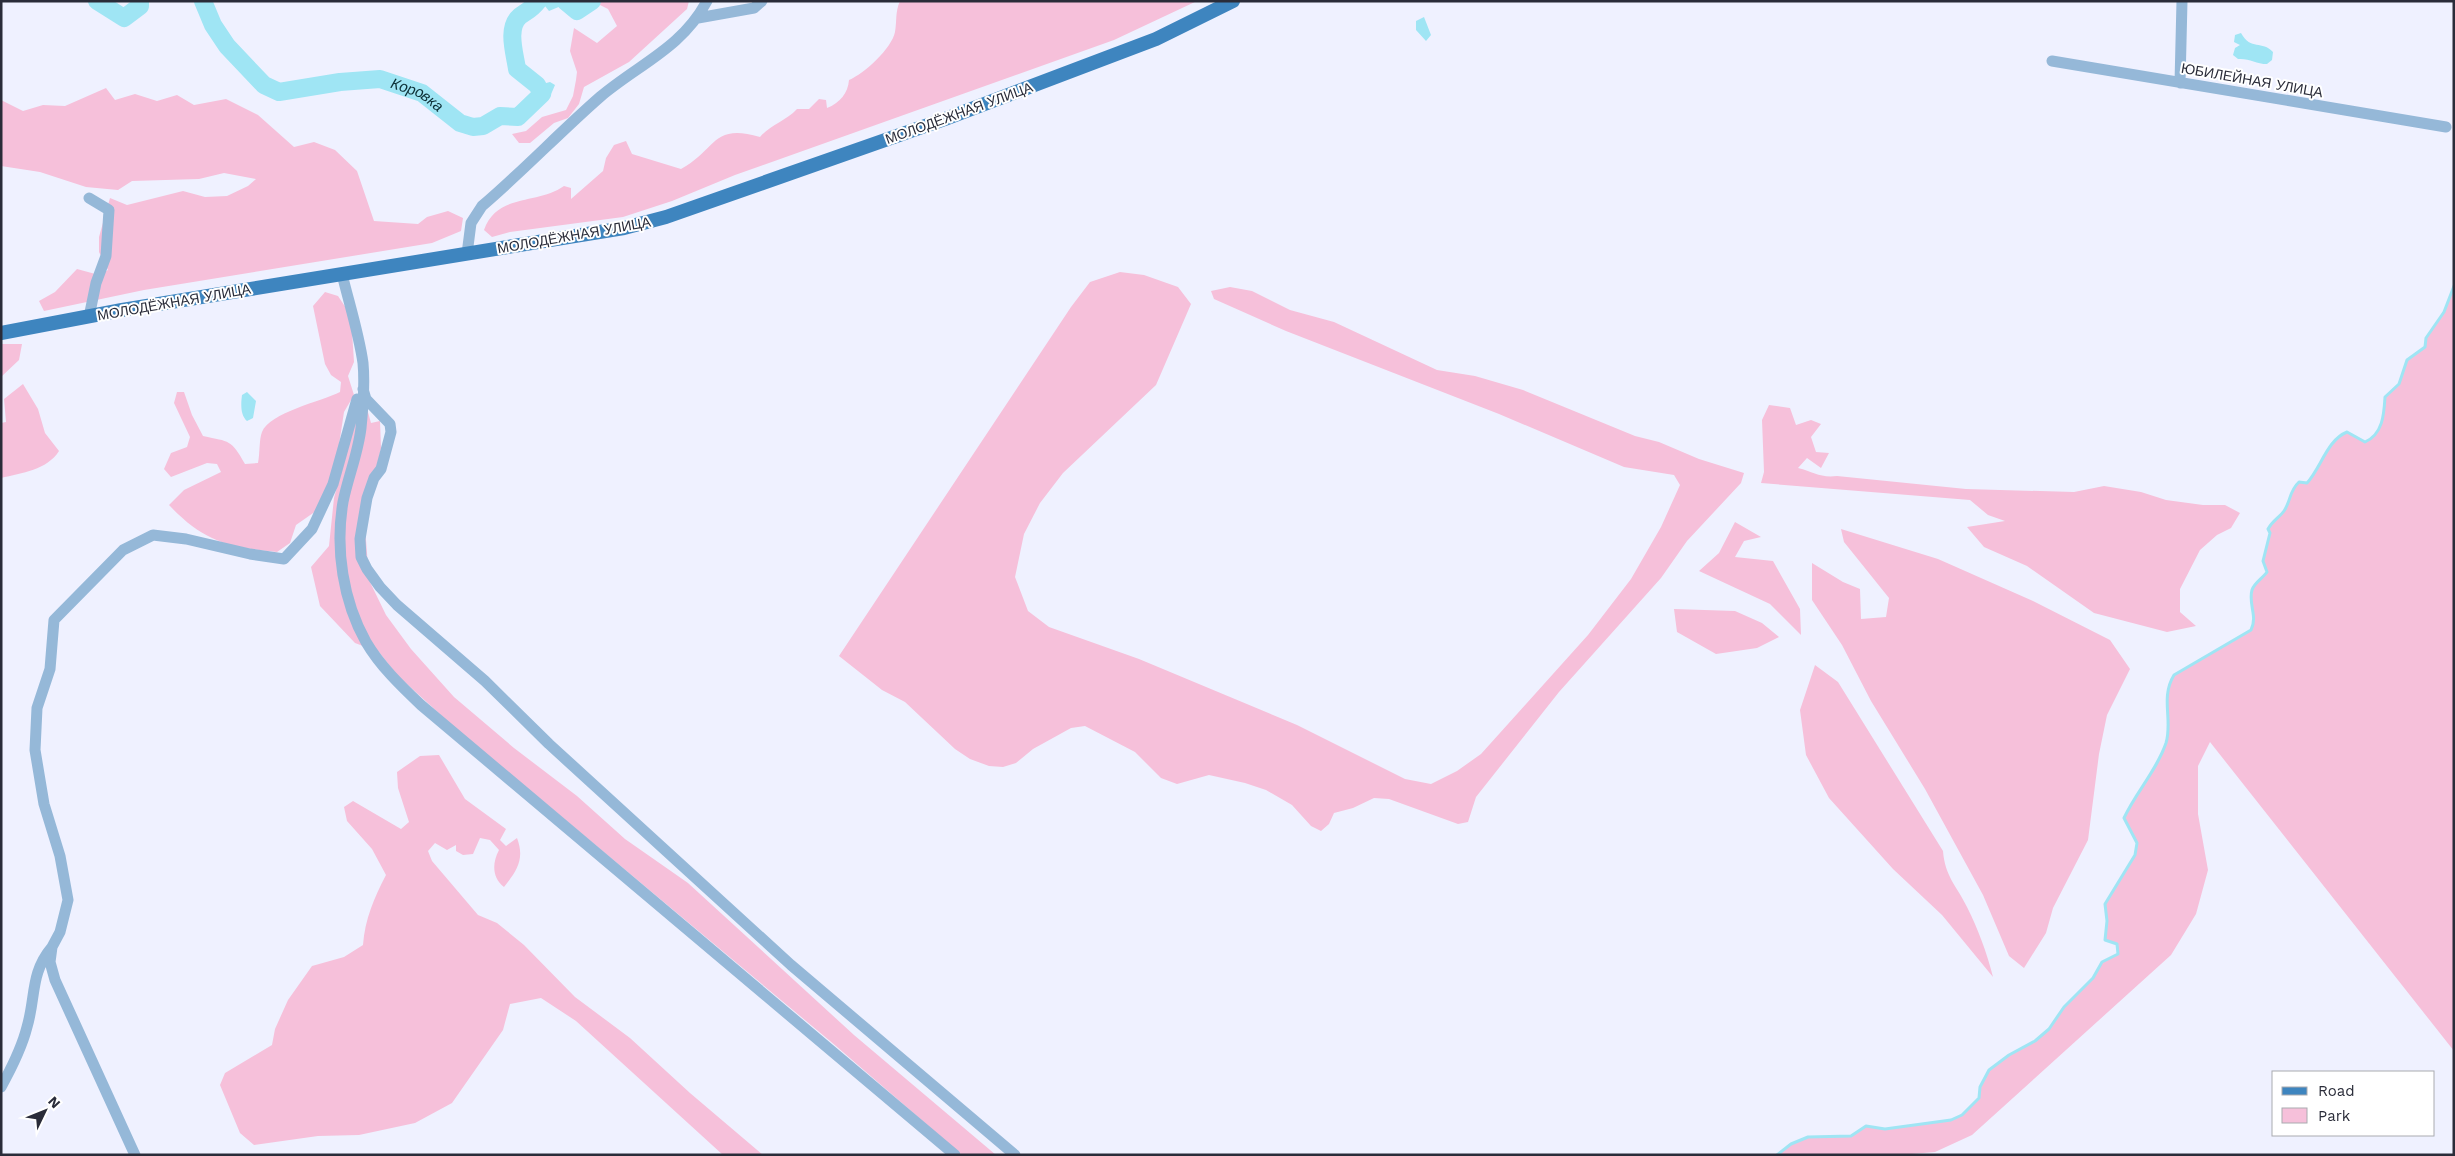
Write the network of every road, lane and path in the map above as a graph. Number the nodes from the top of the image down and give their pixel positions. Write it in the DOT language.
graph roads {
  1 [pos="707,1"];
  2 [pos="762,1"];
  3 [pos="1233,1"];
  4 [pos="2182,1"];
  5 [pos="698,18"];
  6 [pos="2052,61"];
  7 [pos="2180,83"];
  8 [pos="2446,128"];
  9 [pos="89,198"];
  10 [pos="467,254"];
  11 [pos="342,274"];
  12 [pos="89,316"];
  13 [pos="1,333"];
  14 [pos="362,384"];
  15 [pos="52,947"];
  16 [pos="1,1087"];
  17 [pos="135,1155"];
  18 [pos="955,1155"];
  19 [pos="1015,1155"];
  1 -- 5 [label="street"];
  2 -- 5 [label="street"];
  3 -- 10 [label="main road, МОЛОДЁЖНАЯ УЛИЦА"];
  4 -- 7 [label="street"];
  5 -- 10 [label="street"];
  6 -- 7 [label="street, ЮБИЛЕЙНАЯ УЛИЦА"];
  7 -- 8 [label="street, ЮБИЛЕЙНАЯ УЛИЦА"];
  9 -- 12 [label="street"];
  10 -- 11 [label="main road, МОЛОДЁЖНАЯ УЛИЦА"];
  11 -- 12 [label="main road, МОЛОДЁЖНАЯ УЛИЦА"];
  11 -- 14 [label="street"];
  12 -- 13 [label="main road, МОЛОДЁЖНАЯ УЛИЦА"];
  14 -- 15 [label="street"];
  14 -- 18 [label="street"];
  14 -- 19 [label="street"];
  15 -- 16 [label="street"];
  15 -- 17 [label="street"];
}
